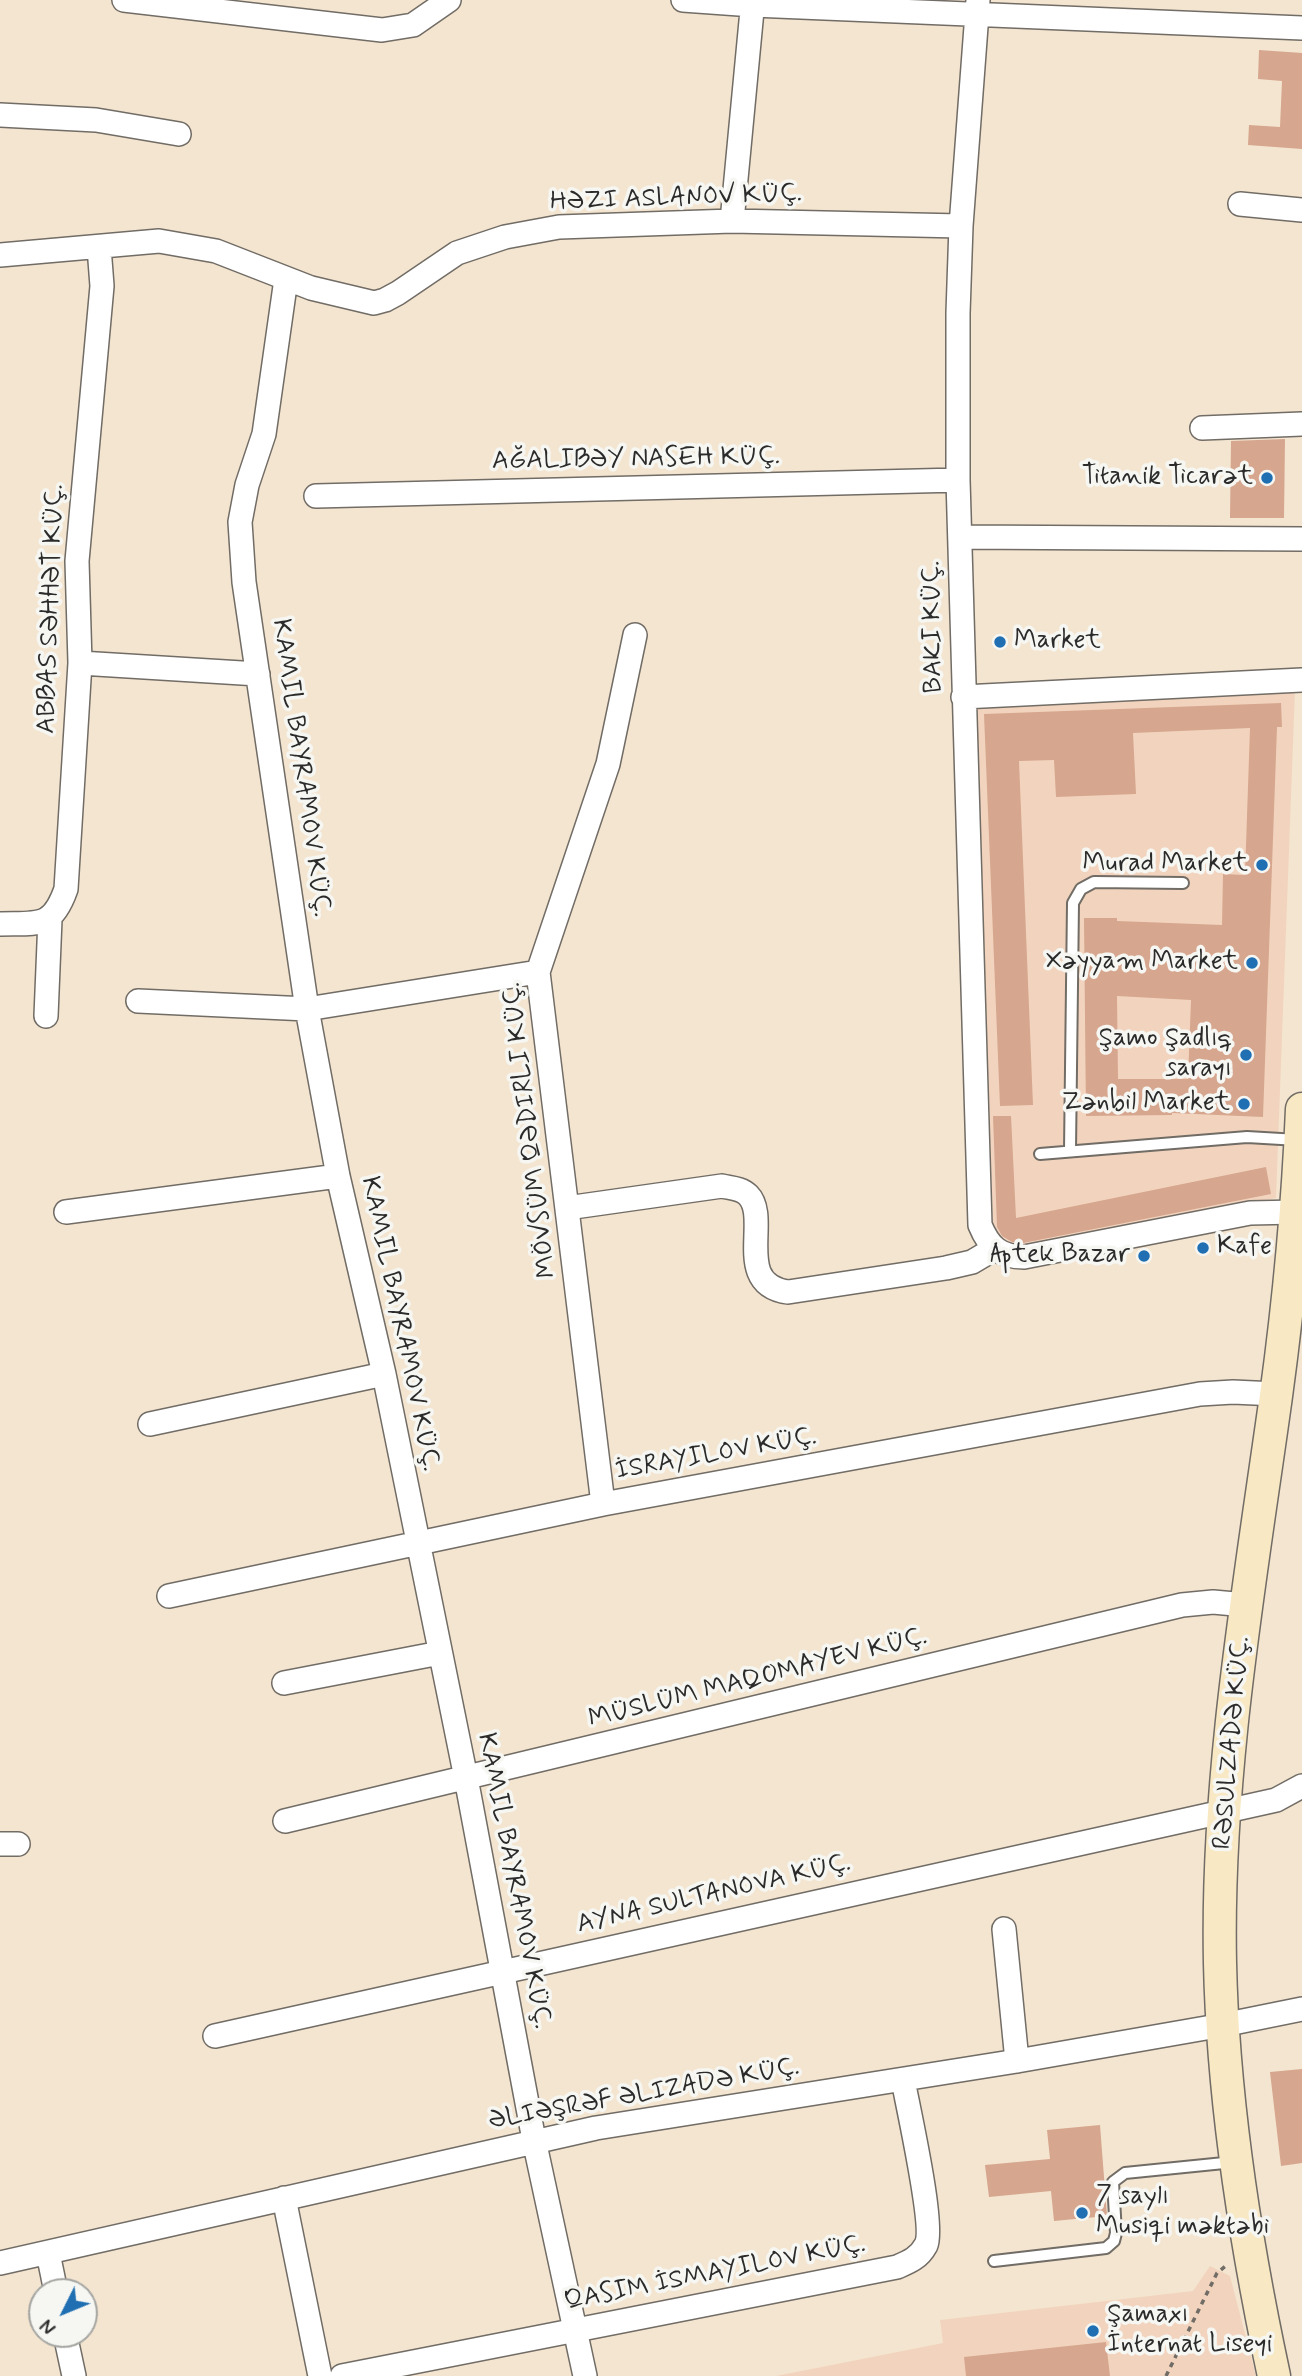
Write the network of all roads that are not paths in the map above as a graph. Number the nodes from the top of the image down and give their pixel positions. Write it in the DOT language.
graph roads {
  1 [pos="124,0"];
  2 [pos="449,0"];
  3 [pos="683,0"];
  4 [pos="753,3"];
  5 [pos="978,7"];
  6 [pos="1302,28"];
  7 [pos="0,115"];
  8 [pos="179,134"];
  9 [pos="1240,204"];
  10 [pos="1302,210"];
  11 [pos="732,222"];
  12 [pos="961,226"];
  13 [pos="99,247"];
  14 [pos="0,255"];
  15 [pos="286,279"];
  16 [pos="1302,424"];
  17 [pos="1202,428"];
  18 [pos="958,480"];
  19 [pos="316,496"];
  20 [pos="960,537"];
  21 [pos="1302,539"];
  22 [pos="635,635"];
  23 [pos="80,663"];
  24 [pos="258,674"];
  25 [pos="1302,680"];
  26 [pos="963,697"];
  27 [pos="1183,883"];
  28 [pos="50,919"];
  29 [pos="0,924"];
  30 [pos="538,972"];
  31 [pos="138,1001"];
  32 [pos="307,1009"];
  33 [pos="46,1016"];
  34 [pos="1301,1124"];
  35 [pos="1070,1150"];
  36 [pos="1040,1154"];
  37 [pos="338,1176"];
  38 [pos="568,1208"];
  39 [pos="66,1212"];
  40 [pos="1296,1212"];
  41 [pos="994,1249"];
  42 [pos="384,1374"];
  43 [pos="1276,1394"];
  44 [pos="149,1424"];
  45 [pos="603,1504"];
  46 [pos="417,1545"];
  47 [pos="169,1596"];
  48 [pos="1246,1605"];
  49 [pos="440,1653"];
  50 [pos="284,1683"];
  51 [pos="466,1778"];
  52 [pos="1302,1786"];
  53 [pos="1225,1809"];
  54 [pos="285,1821"];
  55 [pos="1004,1929"];
  56 [pos="501,1971"];
  57 [pos="1302,2008"];
  58 [pos="1223,2025"];
  59 [pos="215,2036"];
  60 [pos="1017,2061"];
  61 [pos="903,2080"];
  62 [pos="534,2140"];
  63 [pos="1237,2162"];
  64 [pos="284,2198"];
  65 [pos="48,2253"];
  66 [pos="994,2261"];
  67 [pos="0,2263"];
  68 [pos="53,2278"];
  69 [pos="576,2330"];
  70 [pos="68,2348"];
  71 [pos="74,2376"];
  72 [pos="320,2376"];
  73 [pos="342,2376"];
  74 [pos="585,2376"];
  75 [pos="1274,2376"];
  1 -- 2 [label="street"];
  3 -- 4 [label="street"];
  4 -- 5 [label="street"];
  4 -- 11 [label="street"];
  5 -- 6 [label="street"];
  5 -- 12 [label="street"];
  7 -- 8 [label="street"];
  9 -- 10 [label="street"];
  11 -- 12 [label="street, HƏZI ASLANOV KÜÇ."];
  11 -- 15 [label="street, HƏZI ASLANOV KÜÇ."];
  12 -- 18 [label="street"];
  13 -- 14 [label="street, HƏZI ASLANOV KÜÇ."];
  13 -- 15 [label="street, HƏZI ASLANOV KÜÇ."];
  13 -- 23 [label="street, ABBAS SƏHHƏT KÜÇ."];
  15 -- 24 [label="street, KAMIL BAYRAMOV KÜÇ."];
  16 -- 17 [label="street"];
  18 -- 19 [label="street, AĞALIBƏY NASEH KÜÇ."];
  18 -- 20 [label="street"];
  20 -- 21 [label="street"];
  20 -- 26 [label="street"];
  22 -- 30 [label="street, MÖVSÜM QƏDIRLI KÜÇ."];
  23 -- 24 [label="street"];
  23 -- 28 [label="street, ABBAS SƏHHƏT KÜÇ."];
  24 -- 32 [label="street, KAMIL BAYRAMOV KÜÇ."];
  25 -- 26 [label="street"];
  26 -- 41 [label="street"];
  27 -- 35 [label="lane"];
  28 -- 29 [label="street"];
  28 -- 33 [label="street"];
  30 -- 32 [label="street"];
  30 -- 38 [label="street, MÖVSÜM QƏDIRLI KÜÇ."];
  31 -- 32 [label="street"];
  32 -- 37 [label="street, KAMIL BAYRAMOV KÜÇ."];
  34 -- 35 [label="lane"];
  34 -- 40 [label="street, RƏSULZADƏ KÜÇ."];
  35 -- 36 [label="lane"];
  37 -- 39 [label="street"];
  37 -- 42 [label="street, KAMIL BAYRAMOV KÜÇ."];
  38 -- 41 [label="street"];
  38 -- 45 [label="street, MÖVSÜM QƏDIRLI KÜÇ."];
  40 -- 41 [label="street"];
  40 -- 43 [label="street, RƏSULZADƏ KÜÇ."];
  42 -- 44 [label="street"];
  42 -- 46 [label="street, KAMIL BAYRAMOV KÜÇ."];
  43 -- 45 [label="street"];
  43 -- 48 [label="street, RƏSULZADƏ KÜÇ."];
  45 -- 46 [label="street"];
  46 -- 47 [label="street"];
  46 -- 49 [label="street, KAMIL BAYRAMOV KÜÇ."];
  48 -- 51 [label="street, MÜSLÜM MAQOMAYEV KÜÇ."];
  48 -- 53 [label="street, RƏSULZADƏ KÜÇ."];
  49 -- 50 [label="street"];
  49 -- 51 [label="street, KAMIL BAYRAMOV KÜÇ."];
  51 -- 54 [label="street, MÜSLÜM MAQOMAYEV KÜÇ."];
  51 -- 56 [label="street, KAMIL BAYRAMOV KÜÇ."];
  52 -- 53 [label="street, AYNA SULTANOVA KÜÇ."];
  53 -- 56 [label="street, AYNA SULTANOVA KÜÇ."];
  53 -- 58 [label="street, RƏSULZADƏ KÜÇ."];
  55 -- 60 [label="street"];
  56 -- 59 [label="street, AYNA SULTANOVA KÜÇ."];
  56 -- 62 [label="street, KAMIL BAYRAMOV KÜÇ."];
  57 -- 58 [label="street, ƏLIƏŞRƏF ƏLIZADƏ KÜÇ."];
  58 -- 60 [label="street, ƏLIƏŞRƏF ƏLIZADƏ KÜÇ."];
  58 -- 63 [label="street, RƏSULZADƏ KÜÇ."];
  60 -- 61 [label="street, ƏLIƏŞRƏF ƏLIZADƏ KÜÇ."];
  61 -- 62 [label="street, ƏLIƏŞRƏF ƏLIZADƏ KÜÇ."];
  61 -- 69 [label="street"];
  62 -- 64 [label="street, ƏLIƏŞRƏF ƏLIZADƏ KÜÇ."];
  62 -- 69 [label="street, KAMIL BAYRAMOV KÜÇ."];
  63 -- 66 [label="lane"];
  63 -- 75 [label="street, RƏSULZADƏ KÜÇ."];
  64 -- 65 [label="street, ƏLIƏŞRƏF ƏLIZADƏ KÜÇ."];
  64 -- 72 [label="street"];
  65 -- 67 [label="street, ƏLIƏŞRƏF ƏLIZADƏ KÜÇ."];
  65 -- 68 [label="street"];
  69 -- 73 [label="street"];
  69 -- 74 [label="street, KAMIL BAYRAMOV KÜÇ."];
  70 -- 71 [label="street"];
}
